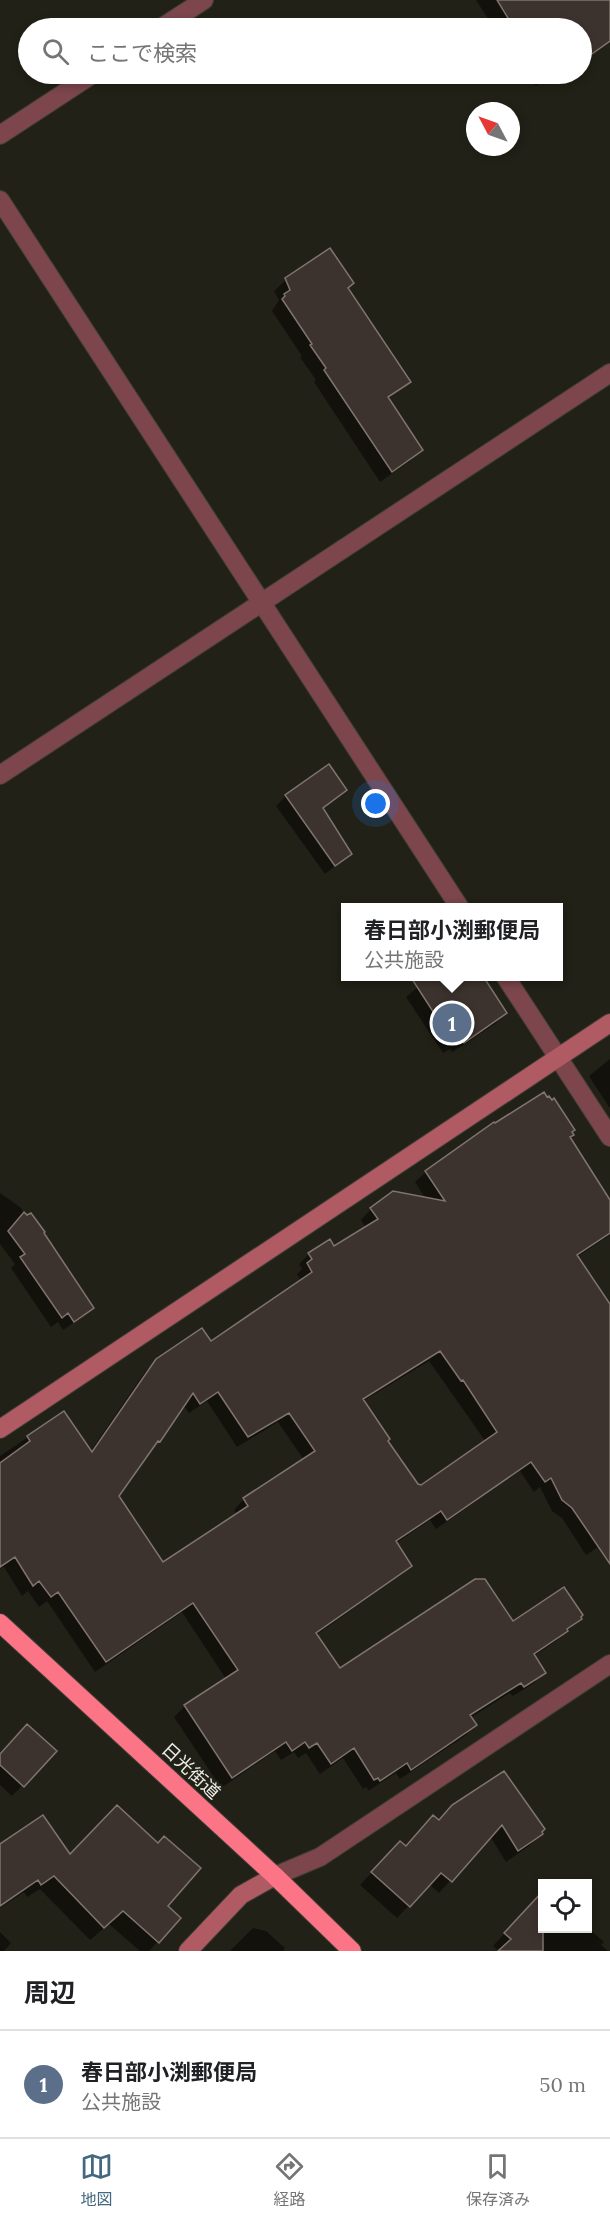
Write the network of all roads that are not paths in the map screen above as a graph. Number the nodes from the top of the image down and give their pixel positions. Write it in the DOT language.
graph roads {
  1 [pos="204,0"];
  2 [pos="176,18"];
  3 [pos="78,84"];
  4 [pos="0,135"];
  5 [pos="0,201"];
  6 [pos="610,373"];
  7 [pos="261,602"];
  8 [pos="0,775"];
  9 [pos="457,903"];
  10 [pos="508,981"];
  11 [pos="610,1023"];
  12 [pos="558,1058"];
  13 [pos="610,1137"];
  14 [pos="0,1430"];
  15 [pos="0,1623"];
  16 [pos="610,1664"];
  17 [pos="275,1876"];
  18 [pos="188,1951"];
  19 [pos="352,1951"];
  1 -- 2 [label="street"];
  3 -- 4 [label="street"];
  5 -- 7 [label="street"];
  6 -- 7 [label="street"];
  7 -- 8 [label="street"];
  7 -- 9 [label="street"];
  10 -- 12 [label="street"];
  11 -- 12 [label="street"];
  12 -- 13 [label="street"];
  12 -- 14 [label="street"];
  15 -- 17 [label="highway, 日光街道"];
  16 -- 17 [label="street"];
  17 -- 18 [label="street"];
  17 -- 19 [label="highway, 日光街道"];
}
